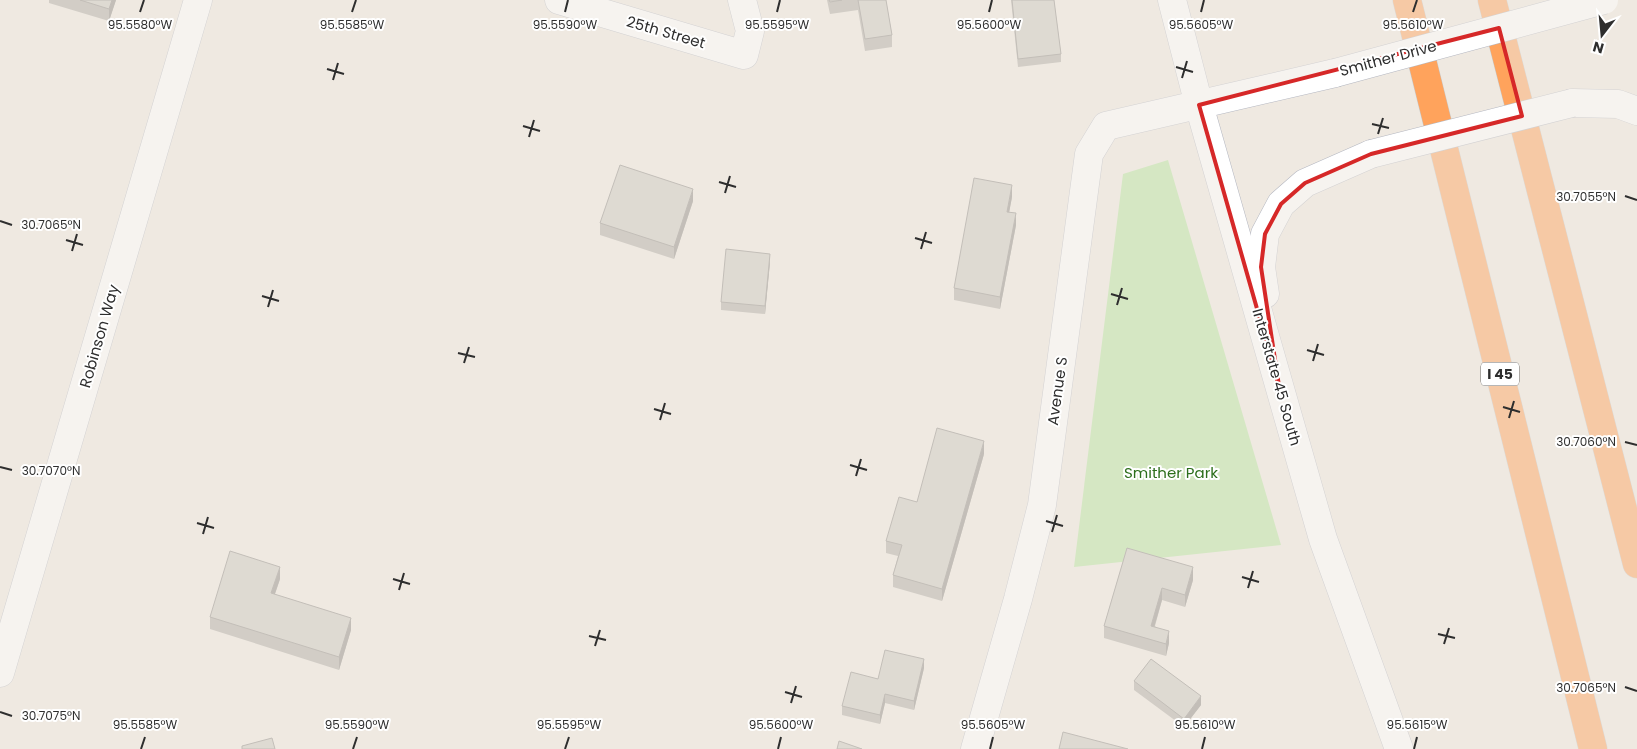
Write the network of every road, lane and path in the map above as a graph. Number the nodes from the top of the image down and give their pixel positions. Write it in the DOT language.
graph roads {
  1 [pos="198,0"];
  2 [pos="559,0"];
  3 [pos="742,0"];
  4 [pos="1172,0"];
  5 [pos="1407,0"];
  6 [pos="1492,0"];
  7 [pos="1604,0"];
  8 [pos="1199,105"];
  9 [pos="1637,111"];
  10 [pos="1279,386"];
  11 [pos="1637,564"];
  12 [pos="7,618"];
  13 [pos="0,672"];
  14 [pos="975,749"];
  15 [pos="1399,749"];
  16 [pos="1593,749"];
  1 -- 12 [label="street, Robinson Way"];
  2 -- 3 [label="street, 25th Street"];
  4 -- 8 [label="street, Interstate 45 South"];
  5 -- 16 [label="highway, I 45"];
  6 -- 11 [label="highway"];
  7 -- 8 [label="street, Smither Drive, bridge"];
  8 -- 10 [label="street, Interstate 45 South"];
  8 -- 14 [label="street, Avenue S"];
  9 -- 10 [label="street, bridge"];
  10 -- 15 [label="street, Interstate 45 South"];
  12 -- 13 [label="street, Robinson Way"];
}
